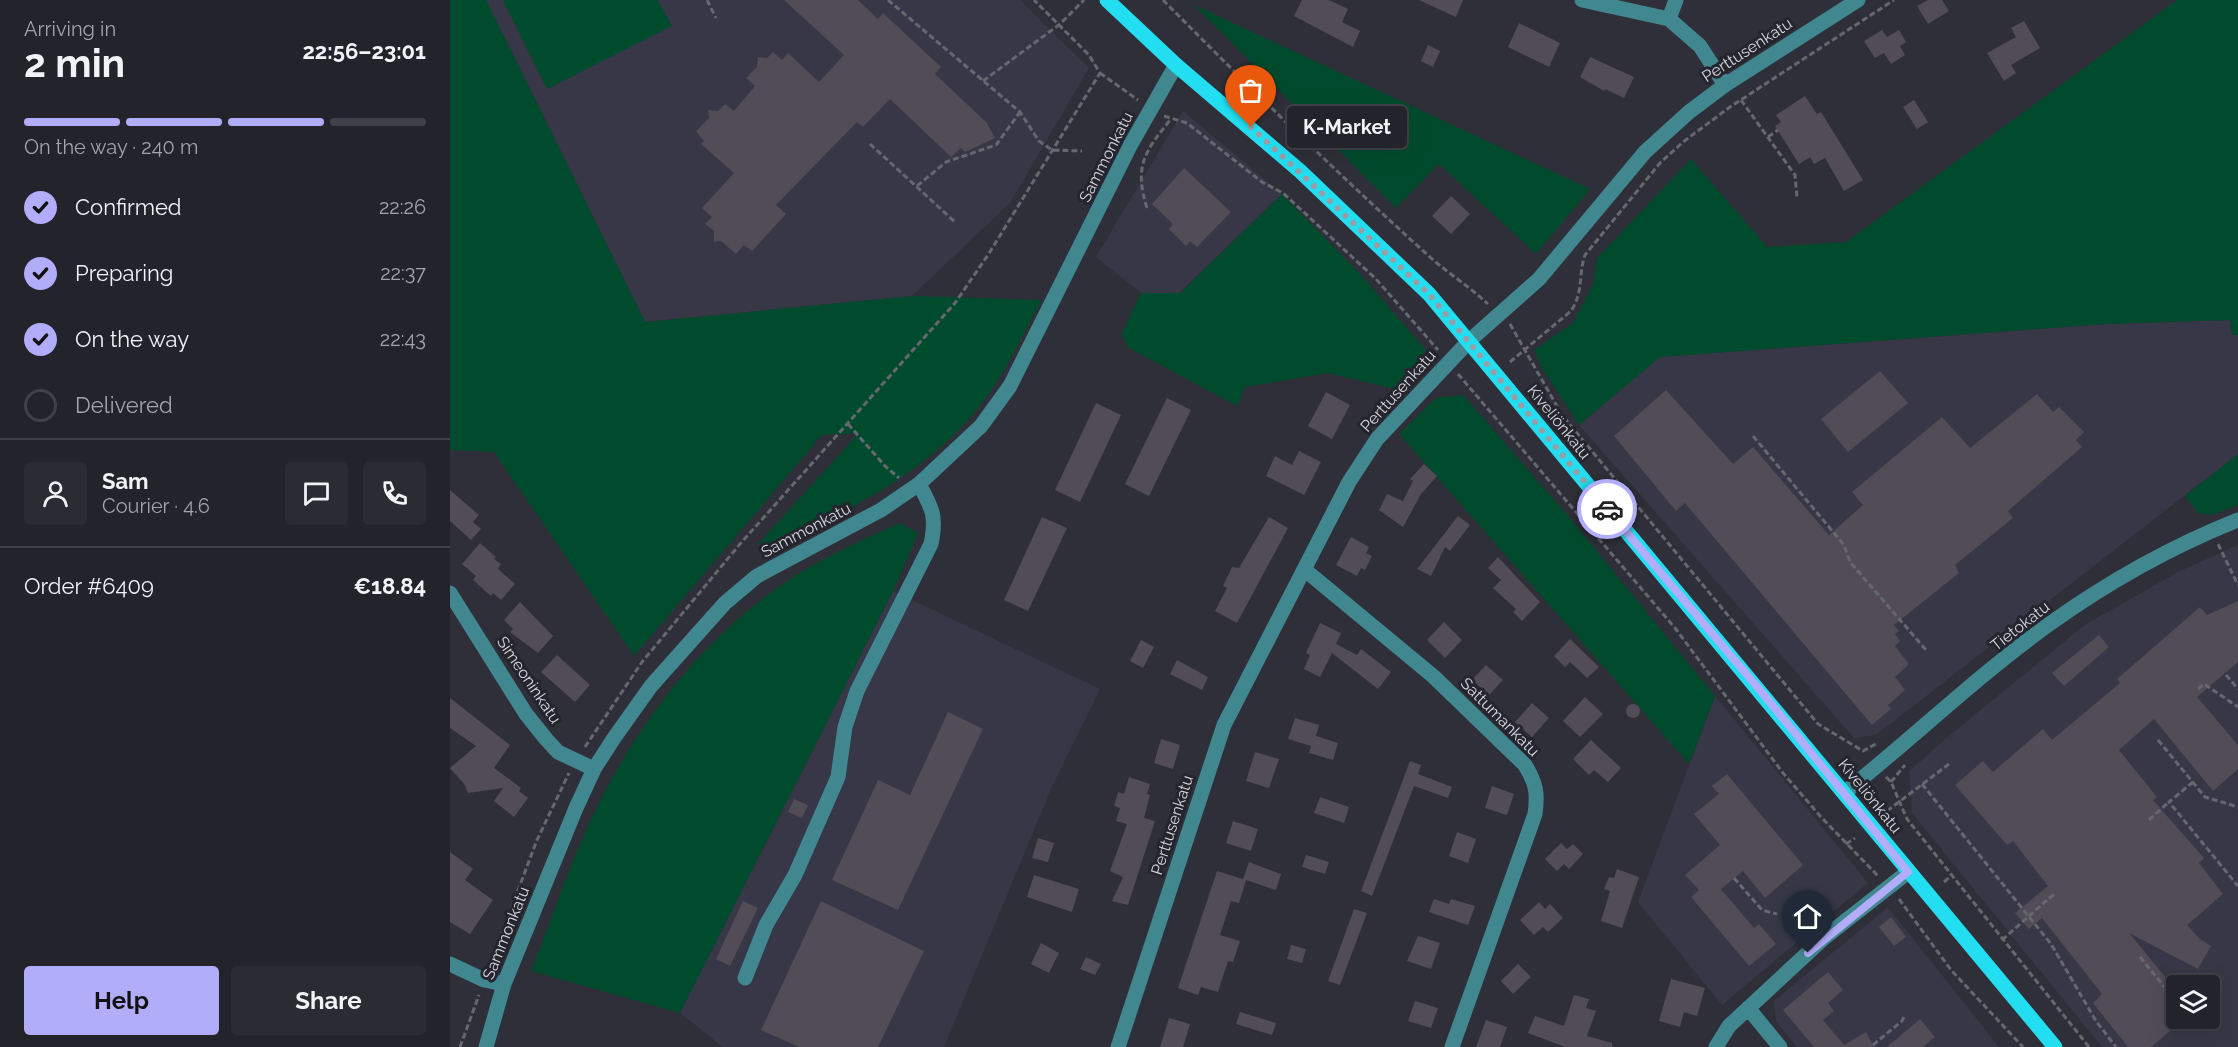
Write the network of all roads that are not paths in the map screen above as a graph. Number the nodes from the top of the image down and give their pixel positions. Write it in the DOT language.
graph roads {
  1 [pos="1107,0"];
  2 [pos="1582,0"];
  3 [pos="1676,0"];
  4 [pos="1857,0"];
  5 [pos="1669,19"];
  6 [pos="1176,65"];
  7 [pos="1725,85"];
  8 [pos="1469,341"];
  9 [pos="916,486"];
  10 [pos="2238,520"];
  11 [pos="1305,570"];
  12 [pos="450,593"];
  13 [pos="594,769"];
  14 [pos="1844,793"];
  15 [pos="1908,872"];
  16 [pos="450,964"];
  17 [pos="745,978"];
  18 [pos="504,984"];
  19 [pos="1748,1008"];
  20 [pos="486,1047"];
  21 [pos="1118,1047"];
  22 [pos="1452,1047"];
  23 [pos="1716,1047"];
  24 [pos="1780,1047"];
  25 [pos="2055,1047"];
  1 -- 6 [label="main road, Kiveliönkatu"];
  2 -- 5 [label="street"];
  3 -- 5 [label="street"];
  4 -- 7 [label="street, Perttusenkatu"];
  5 -- 7 [label="street"];
  6 -- 8 [label="main road, Kiveliönkatu"];
  6 -- 9 [label="street, Sammonkatu"];
  7 -- 8 [label="street, Perttusenkatu"];
  8 -- 11 [label="street, Perttusenkatu"];
  8 -- 14 [label="main road, Kiveliönkatu"];
  9 -- 13 [label="street, Sammonkatu"];
  9 -- 17 [label="street"];
  10 -- 14 [label="street, Tietokatu"];
  11 -- 21 [label="street, Perttusenkatu"];
  11 -- 22 [label="street, Sattumankatu"];
  12 -- 13 [label="street, Simeoninkatu"];
  13 -- 18 [label="street, Sammonkatu"];
  14 -- 15 [label="main road, Kiveliönkatu"];
  15 -- 19 [label="street"];
  15 -- 25 [label="main road, Kiveliönkatu"];
  16 -- 18 [label="street"];
  18 -- 20 [label="street, Sammonkatu"];
  19 -- 23 [label="street"];
  19 -- 24 [label="street"];
}
